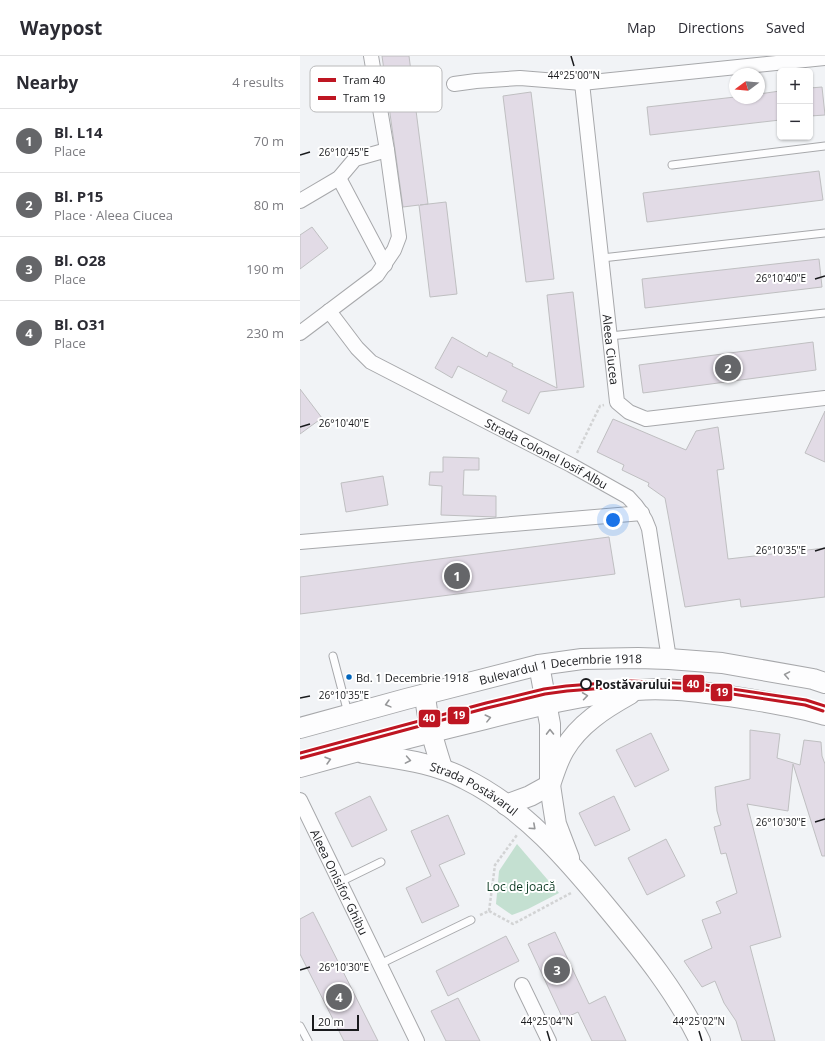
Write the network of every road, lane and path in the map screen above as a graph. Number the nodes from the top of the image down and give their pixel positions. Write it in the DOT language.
graph roads {
  1 [pos="371,56"];
  2 [pos="825,58"];
  3 [pos="373,66"];
  4 [pos="582,83"];
  5 [pos="454,84"];
  6 [pos="381,112"];
  7 [pos="825,146"];
  8 [pos="387,150"];
  9 [pos="672,165"];
  10 [pos="339,178"];
  11 [pos="300,201"];
  12 [pos="825,233"];
  13 [pos="602,258"];
  14 [pos="385,265"];
  15 [pos="330,312"];
  16 [pos="825,313"];
  17 [pos="300,333"];
  18 [pos="610,336"];
  19 [pos="825,398"];
  20 [pos="617,402"];
  21 [pos="571,465"];
  22 [pos="642,513"];
  23 [pos="300,542"];
  24 [pos="333,656"];
  25 [pos="669,659"];
  26 [pos="539,665"];
  27 [pos="825,683"];
  28 [pos="637,690"];
  29 [pos="425,694"];
  30 [pos="547,704"];
  31 [pos="348,714"];
  32 [pos="825,715"];
  33 [pos="300,728"];
  34 [pos="430,732"];
  35 [pos="355,752"];
  36 [pos="300,767"];
  37 [pos="442,768"];
  38 [pos="550,784"];
  39 [pos="300,800"];
  40 [pos="506,805"];
  41 [pos="526,822"];
  42 [pos="381,862"];
  43 [pos="572,865"];
  44 [pos="340,882"];
  45 [pos="588,884"];
  46 [pos="488,911"];
  47 [pos="471,920"];
  48 [pos="380,964"];
  49 [pos="522,985"];
  50 [pos="300,1026"];
  51 [pos="308,1041"];
  52 [pos="417,1041"];
  53 [pos="549,1041"];
  54 [pos="700,1041"];
  1 -- 3 [label="street"];
  2 -- 4 [label="street"];
  4 -- 5 [label="street"];
  4 -- 13 [label="street, Aleea Ciucea"];
  6 -- 8 [label="street"];
  7 -- 9 [label="lane"];
  8 -- 10 [label="street"];
  8 -- 14 [label="street"];
  10 -- 11 [label="street"];
  10 -- 14 [label="street"];
  12 -- 13 [label="lane"];
  13 -- 18 [label="street, Aleea Ciucea"];
  14 -- 15 [label="street"];
  15 -- 17 [label="street"];
  15 -- 21 [label="street, Strada Colonel Iosif Albu"];
  16 -- 18 [label="lane"];
  18 -- 20 [label="street, Aleea Ciucea"];
  19 -- 20 [label="street"];
  20 -- 21 [label="path"];
  21 -- 22 [label="street, Strada Colonel Iosif Albu"];
  22 -- 23 [label="street"];
  22 -- 25 [label="street, Strada Colonel Iosif Albu"];
  24 -- 31 [label="lane"];
  25 -- 26 [label="main road, Bulevardul 1 Decembrie 1918"];
  27 -- 25 [label="main road, Bulevardul 1 Decembrie 1918, one-way"];
  26 -- 29 [label="main road, Bulevardul 1 Decembrie 1918"];
  26 -- 30 [label="main road, Strada Postăvarul"];
  30 -- 28 [label="main road, one-way"];
  28 -- 32 [label="main road"];
  28 -- 38 [label="main road"];
  29 -- 31 [label="main road, Bulevardul 1 Decembrie 1918, one-way"];
  29 -- 34 [label="main road"];
  34 -- 30 [label="main road, one-way"];
  38 -- 30 [label="main road, Strada Postăvarul, one-way"];
  31 -- 33 [label="main road, Bulevardul 1 Decembrie 1918"];
  34 -- 35 [label="main road"];
  34 -- 37 [label="main road"];
  36 -- 35 [label="main road, one-way"];
  35 -- 37 [label="main road, Strada Postăvarul, one-way"];
  37 -- 40 [label="main road, Strada Postăvarul"];
  38 -- 40 [label="main road"];
  38 -- 43 [label="main road, Strada Postăvarul"];
  39 -- 44 [label="street, Aleea Onisifor Ghibu"];
  40 -- 41 [label="main road, Strada Postăvarul"];
  41 -- 43 [label="main road, Strada Postăvarul, one-way"];
  41 -- 46 [label="path"];
  42 -- 44 [label="lane"];
  43 -- 45 [label="main road, Strada Postăvarul"];
  44 -- 48 [label="street, Aleea Onisifor Ghibu"];
  45 -- 46 [label="path"];
  45 -- 54 [label="main road, Strada Postăvarul"];
  46 -- 47 [label="path"];
  47 -- 48 [label="lane"];
  48 -- 52 [label="street, Aleea Onisifor Ghibu"];
  49 -- 53 [label="street"];
  50 -- 51 [label="lane"];
}
